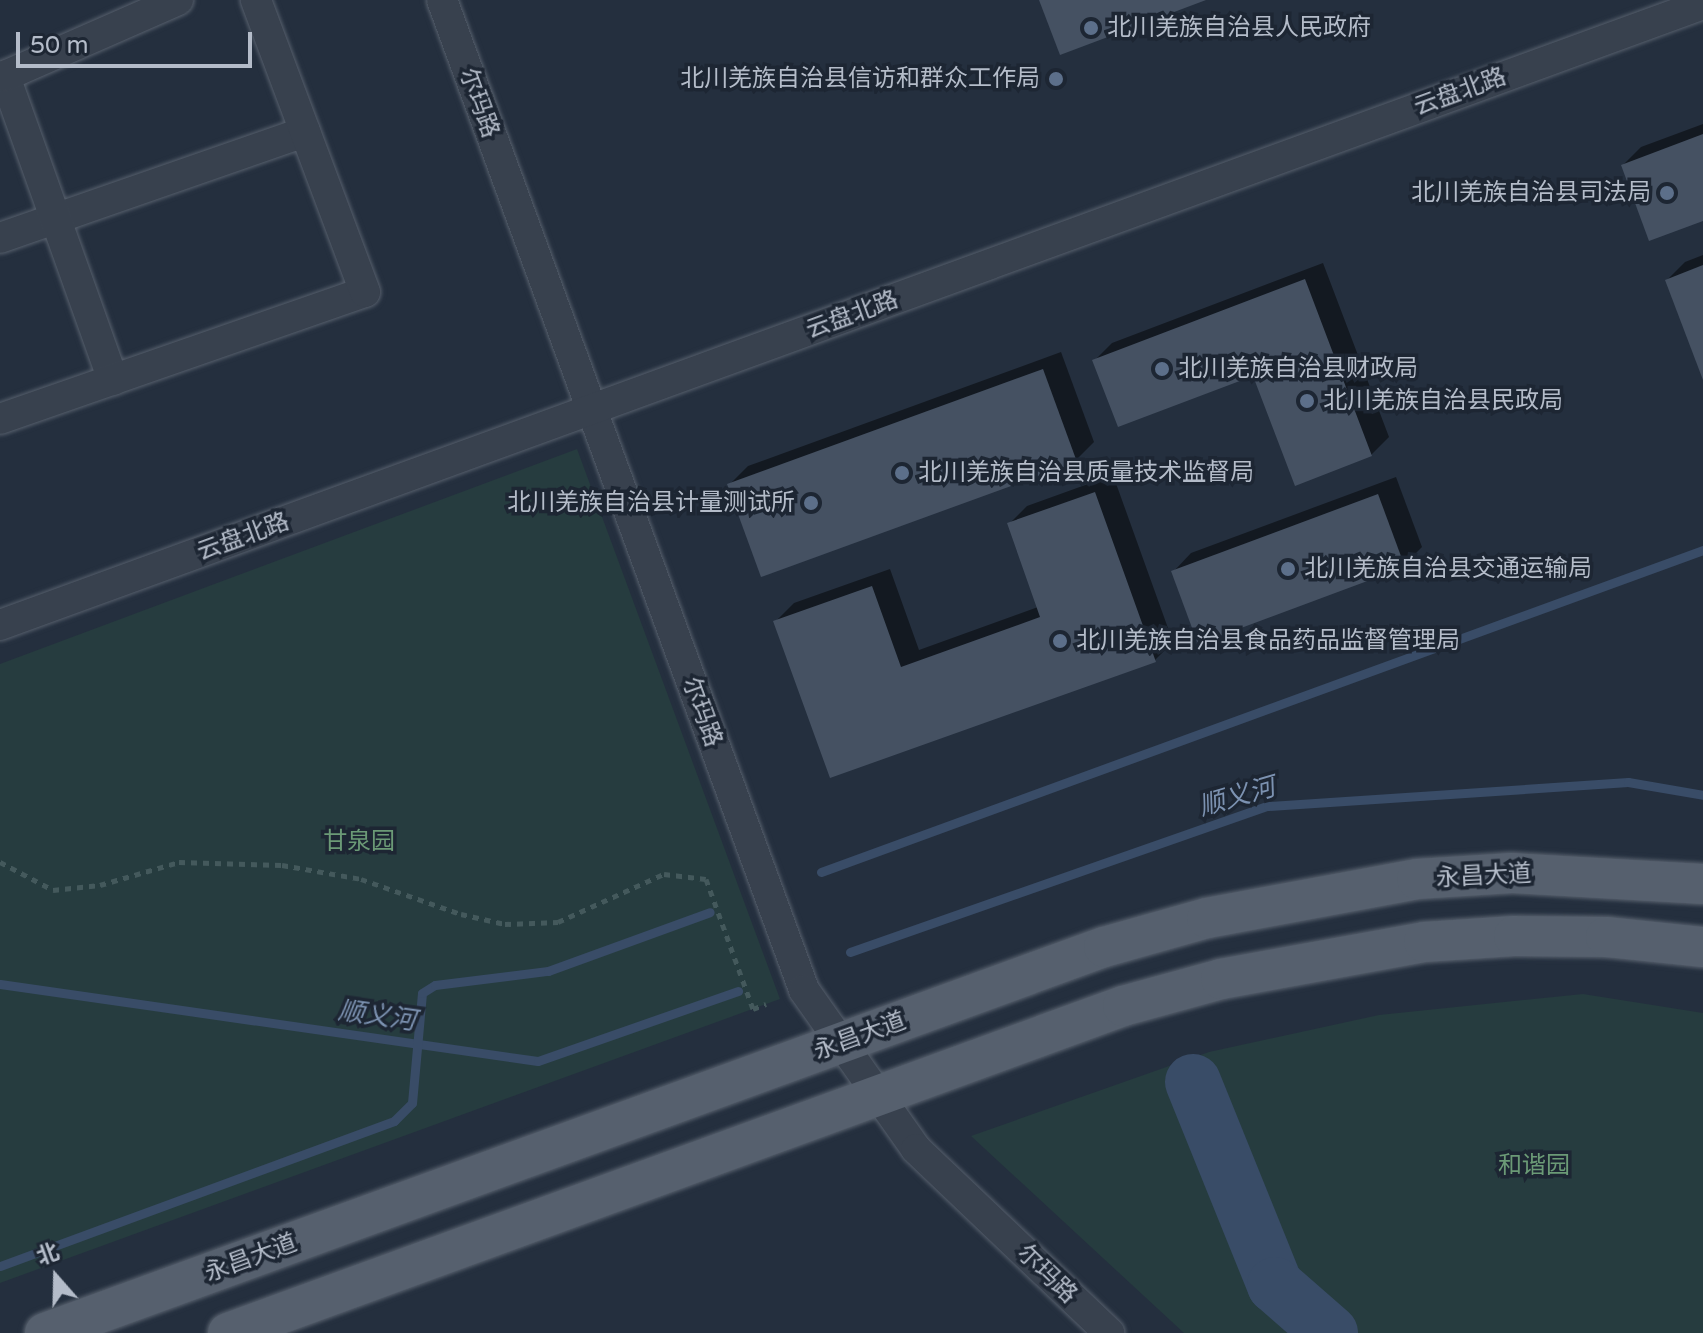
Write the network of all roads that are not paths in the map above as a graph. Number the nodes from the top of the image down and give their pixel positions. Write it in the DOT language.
graph roads {
  1 [pos="178,0"];
  2 [pos="256,0"];
  3 [pos="442,0"];
  4 [pos="1703,4"];
  5 [pos="2,73"];
  6 [pos="305,132"];
  7 [pos="54,219"];
  8 [pos="0,238"];
  9 [pos="113,380"];
  10 [pos="592,410"];
  11 [pos="0,419"];
  12 [pos="0,625"];
  13 [pos="1703,884"];
  14 [pos="1703,947"];
  15 [pos="841,1043"];
  16 [pos="878,1096"];
  17 [pos="45,1333"];
  18 [pos="228,1333"];
  19 [pos="1109,1333"];
  1 -- 5 [label="street"];
  2 -- 6 [label="street"];
  3 -- 10 [label="street, 尔玛路"];
  4 -- 10 [label="street, 云盘北路"];
  5 -- 7 [label="street"];
  6 -- 7 [label="street"];
  6 -- 9 [label="street"];
  7 -- 8 [label="street"];
  7 -- 9 [label="street"];
  9 -- 11 [label="street"];
  10 -- 12 [label="street, 云盘北路"];
  10 -- 15 [label="street, 尔玛路"];
  13 -- 15 [label="main road, 永昌大道"];
  14 -- 16 [label="main road"];
  15 -- 16 [label="street, 尔玛路"];
  15 -- 17 [label="main road, 永昌大道"];
  16 -- 18 [label="main road"];
  16 -- 19 [label="street, 尔玛路"];
}
